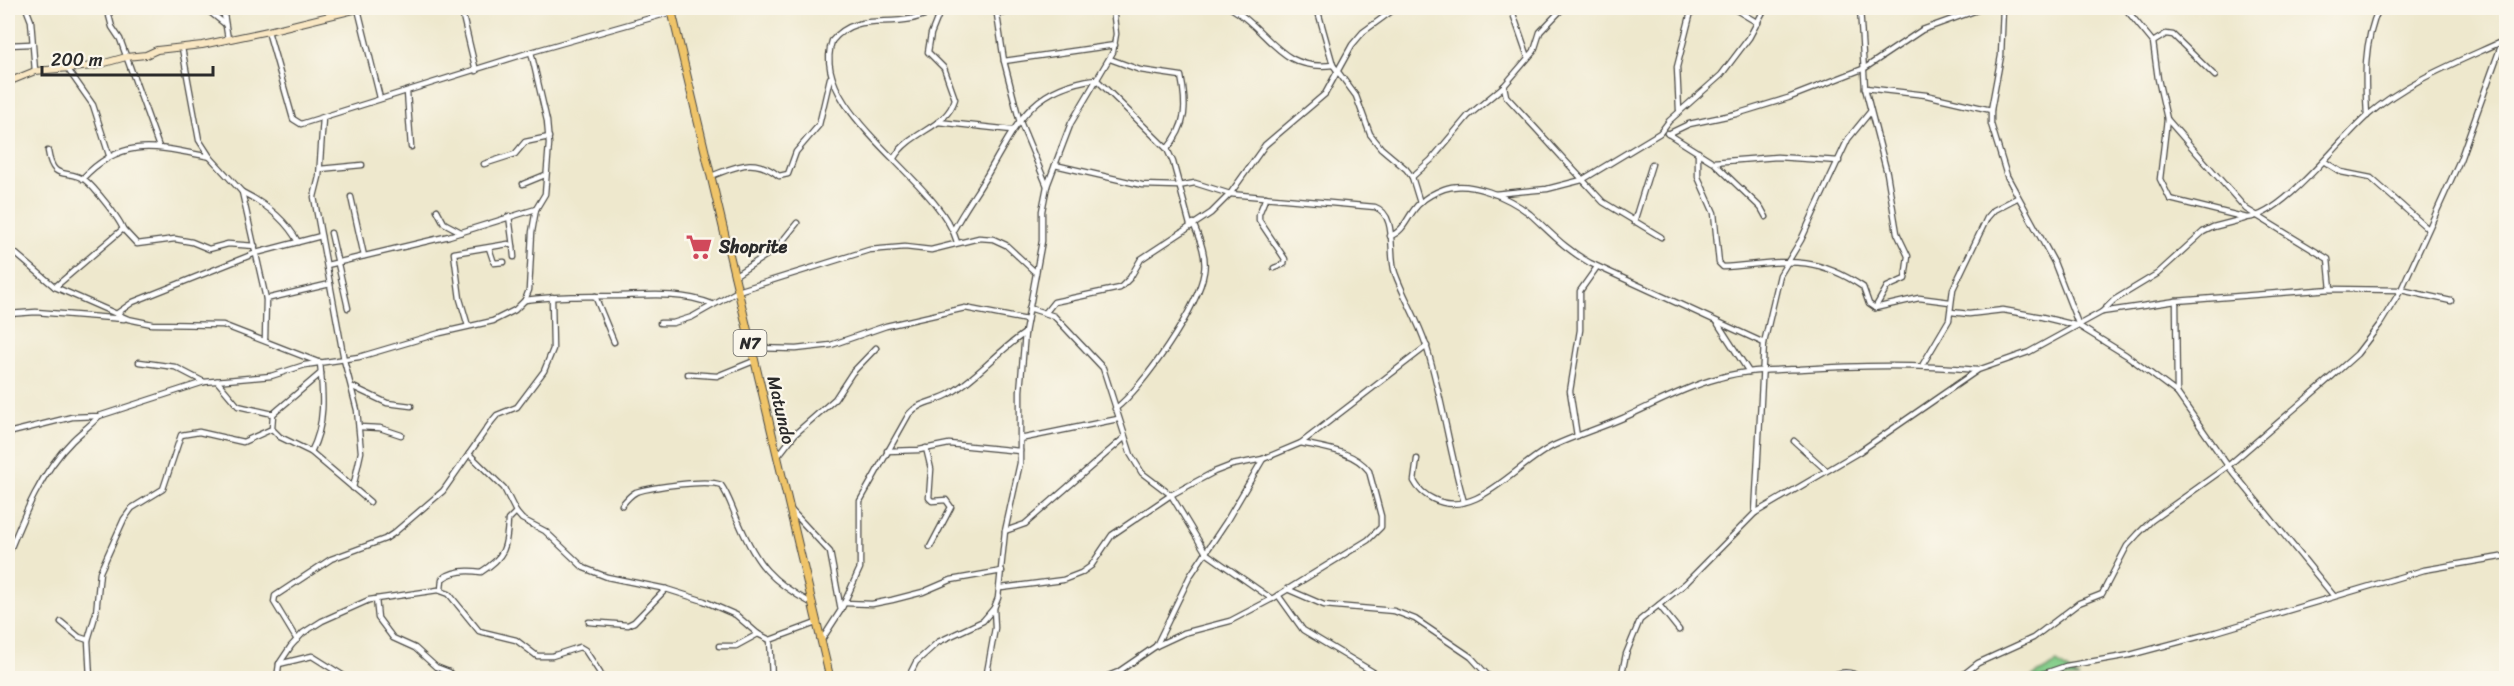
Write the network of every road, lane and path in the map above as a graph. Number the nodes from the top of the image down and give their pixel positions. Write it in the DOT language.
graph roads {
  1 [pos="26,8"];
  2 [pos="107,8"];
  3 [pos="205,8"];
  4 [pos="223,8"];
  5 [pos="360,8"];
  6 [pos="461,8"];
  7 [pos="942,8"];
  8 [pos="948,8"];
  9 [pos="996,8"];
  10 [pos="1033,8"];
  11 [pos="1113,8"];
  12 [pos="1231,8"];
  13 [pos="1317,8"];
  14 [pos="1396,8"];
  15 [pos="1511,8"];
  16 [pos="1563,8"];
  17 [pos="1692,8"];
  18 [pos="1733,8"];
  19 [pos="1765,8"];
  20 [pos="1860,8"];
  21 [pos="1983,8"];
  22 [pos="2003,8"];
  23 [pos="2125,8"];
  24 [pos="2379,8"];
  25 [pos="672,10"];
  26 [pos="929,10"];
  27 [pos="997,14"];
  28 [pos="1758,23"];
  29 [pos="225,24"];
  30 [pos="268,31"];
  31 [pos="2506,32"];
  32 [pos="228,39"];
  33 [pos="2153,42"];
  34 [pos="2501,42"];
  35 [pos="31,44"];
  36 [pos="8,45"];
  37 [pos="1115,45"];
  38 [pos="182,48"];
  39 [pos="531,51"];
  40 [pos="126,57"];
  41 [pos="1528,57"];
  42 [pos="1110,59"];
  43 [pos="1004,61"];
  44 [pos="1334,65"];
  45 [pos="67,68"];
  46 [pos="1865,68"];
  47 [pos="35,71"];
  48 [pos="476,71"];
  49 [pos="1339,72"];
  50 [pos="2215,76"];
  51 [pos="830,78"];
  52 [pos="1096,79"];
  53 [pos="8,82"];
  54 [pos="1504,86"];
  55 [pos="1865,88"];
  56 [pos="407,92"];
  57 [pos="380,98"];
  58 [pos="1991,110"];
  59 [pos="1679,111"];
  60 [pos="1870,112"];
  61 [pos="2367,116"];
  62 [pos="323,118"];
  63 [pos="1019,119"];
  64 [pos="2167,119"];
  65 [pos="939,122"];
  66 [pos="1012,130"];
  67 [pos="1662,130"];
  68 [pos="1668,134"];
  69 [pos="549,137"];
  70 [pos="159,147"];
  71 [pos="411,147"];
  72 [pos="1167,148"];
  73 [pos="48,151"];
  74 [pos="1698,152"];
  75 [pos="110,155"];
  76 [pos="210,157"];
  77 [pos="894,158"];
  78 [pos="1839,161"];
  79 [pos="1713,162"];
  80 [pos="2325,162"];
  81 [pos="484,164"];
  82 [pos="1652,164"];
  83 [pos="363,165"];
  84 [pos="1055,165"];
  85 [pos="320,169"];
  86 [pos="545,175"];
  87 [pos="711,176"];
  88 [pos="1412,177"];
  89 [pos="82,179"];
  90 [pos="1582,180"];
  91 [pos="522,184"];
  92 [pos="1047,186"];
  93 [pos="1178,186"];
  94 [pos="242,192"];
  95 [pos="1230,194"];
  96 [pos="1494,194"];
  97 [pos="351,197"];
  98 [pos="1266,197"];
  99 [pos="2017,198"];
  100 [pos="1419,203"];
  101 [pos="536,209"];
  102 [pos="437,210"];
  103 [pos="509,216"];
  104 [pos="1766,217"];
  105 [pos="2247,218"];
  106 [pos="2256,218"];
  107 [pos="1634,222"];
  108 [pos="797,223"];
  109 [pos="1192,224"];
  110 [pos="123,228"];
  111 [pos="2427,228"];
  112 [pos="954,229"];
  113 [pos="461,231"];
  114 [pos="331,232"];
  115 [pos="321,236"];
  116 [pos="1390,236"];
  117 [pos="1661,237"];
  118 [pos="298,242"];
  119 [pos="957,242"];
  120 [pos="255,246"];
  121 [pos="513,246"];
  122 [pos="8,247"];
  123 [pos="489,248"];
  124 [pos="256,253"];
  125 [pos="364,256"];
  126 [pos="514,257"];
  127 [pos="1786,261"];
  128 [pos="337,262"];
  129 [pos="504,262"];
  130 [pos="327,265"];
  131 [pos="1597,267"];
  132 [pos="1274,268"];
  133 [pos="1034,271"];
  134 [pos="734,276"];
  135 [pos="330,284"];
  136 [pos="55,287"];
  137 [pos="2331,289"];
  138 [pos="2401,290"];
  139 [pos="738,291"];
  140 [pos="595,296"];
  141 [pos="552,297"];
  142 [pos="266,299"];
  143 [pos="525,300"];
  144 [pos="2176,301"];
  145 [pos="2451,301"];
  146 [pos="1950,302"];
  147 [pos="712,304"];
  148 [pos="348,308"];
  149 [pos="1029,308"];
  150 [pos="1875,308"];
  151 [pos="1046,312"];
  152 [pos="1951,312"];
  153 [pos="2102,312"];
  154 [pos="8,314"];
  155 [pos="116,314"];
  156 [pos="128,319"];
  157 [pos="1027,320"];
  158 [pos="660,323"];
  159 [pos="1718,324"];
  160 [pos="468,326"];
  161 [pos="2079,326"];
  162 [pos="1025,333"];
  163 [pos="265,339"];
  164 [pos="614,342"];
  165 [pos="1764,343"];
  166 [pos="1426,346"];
  167 [pos="751,348"];
  168 [pos="876,348"];
  169 [pos="344,360"];
  170 [pos="754,361"];
  171 [pos="139,362"];
  172 [pos="320,362"];
  173 [pos="1923,364"];
  174 [pos="1978,370"];
  175 [pos="1763,371"];
  176 [pos="1749,372"];
  177 [pos="321,373"];
  178 [pos="688,374"];
  179 [pos="217,381"];
  180 [pos="204,382"];
  181 [pos="353,387"];
  182 [pos="2177,393"];
  183 [pos="411,406"];
  184 [pos="1115,409"];
  185 [pos="273,414"];
  186 [pos="99,416"];
  187 [pos="1118,419"];
  188 [pos="359,427"];
  189 [pos="272,429"];
  190 [pos="8,433"];
  191 [pos="401,435"];
  192 [pos="1577,436"];
  193 [pos="1124,438"];
  194 [pos="1020,439"];
  195 [pos="1794,441"];
  196 [pos="1301,443"];
  197 [pos="926,448"];
  198 [pos="1020,451"];
  199 [pos="311,452"];
  200 [pos="887,452"];
  201 [pos="469,454"];
  202 [pos="777,458"];
  203 [pos="1263,459"];
  204 [pos="1417,459"];
  205 [pos="2228,466"];
  206 [pos="1826,470"];
  207 [pos="353,488"];
  208 [pos="1171,495"];
  209 [pos="370,502"];
  210 [pos="1464,502"];
  211 [pos="622,505"];
  212 [pos="790,509"];
  213 [pos="516,512"];
  214 [pos="1755,513"];
  215 [pos="1005,531"];
  216 [pos="930,547"];
  217 [pos="1206,553"];
  218 [pos="8,555"];
  219 [pos="2506,556"];
  220 [pos="1002,571"];
  221 [pos="1001,588"];
  222 [pos="666,589"];
  223 [pos="1287,589"];
  224 [pos="441,590"];
  225 [pos="1278,595"];
  226 [pos="2333,595"];
  227 [pos="1272,598"];
  228 [pos="376,599"];
  229 [pos="811,603"];
  230 [pos="844,603"];
  231 [pos="1659,605"];
  232 [pos="994,608"];
  233 [pos="841,610"];
  234 [pos="61,622"];
  235 [pos="589,622"];
  236 [pos="816,622"];
  237 [pos="1679,630"];
  238 [pos="758,634"];
  239 [pos="88,640"];
  240 [pos="297,640"];
  241 [pos="770,640"];
  242 [pos="821,641"];
  243 [pos="719,646"];
  244 [pos="1156,646"];
  245 [pos="279,664"];
  246 [pos="600,673"];
  247 [pos="90,678"];
  248 [pos="277,678"];
  249 [pos="347,678"];
  250 [pos="454,678"];
  251 [pos="772,678"];
  252 [pos="830,678"];
  253 [pos="908,678"];
  254 [pos="986,678"];
  255 [pos="1103,678"];
  256 [pos="1383,678"];
  257 [pos="1490,678"];
  258 [pos="1621,678"];
  259 [pos="1823,678"];
  260 [pos="1860,678"];
  261 [pos="1959,678"];
  262 [pos="2031,678"];
  1 -- 35 [label="street"];
  2 -- 40 [label="street"];
  3 -- 29 [label="street"];
  4 -- 29 [label="street"];
  5 -- 30 [label="street"];
  5 -- 57 [label="street"];
  6 -- 48 [label="street"];
  7 -- 8 [label="street"];
  7 -- 26 [label="street"];
  7 -- 65 [label="street"];
  9 -- 27 [label="street"];
  10 -- 27 [label="street"];
  11 -- 37 [label="street"];
  12 -- 44 [label="street"];
  13 -- 44 [label="street"];
  14 -- 49 [label="street"];
  15 -- 41 [label="street"];
  16 -- 41 [label="street"];
  17 -- 59 [label="street"];
  18 -- 28 [label="street"];
  19 -- 28 [label="street"];
  20 -- 46 [label="street"];
  21 -- 46 [label="street"];
  22 -- 58 [label="street"];
  23 -- 33 [label="street"];
  24 -- 61 [label="street"];
  25 -- 39 [label="street"];
  25 -- 87 [label="main road, Matundo / N7"];
  26 -- 51 [label="street"];
  27 -- 43 [label="street"];
  28 -- 59 [label="street"];
  29 -- 32 [label="street"];
  30 -- 32 [label="street"];
  30 -- 62 [label="street"];
  31 -- 34 [label="street"];
  32 -- 38 [label="street"];
  33 -- 50 [label="street"];
  33 -- 64 [label="street"];
  34 -- 61 [label="street"];
  34 -- 111 [label="street"];
  35 -- 36 [label="street"];
  35 -- 47 [label="street"];
  37 -- 42 [label="street"];
  37 -- 43 [label="street"];
  38 -- 40 [label="street"];
  38 -- 76 [label="street"];
  39 -- 48 [label="street"];
  39 -- 69 [label="street"];
  40 -- 45 [label="street"];
  40 -- 70 [label="street"];
  41 -- 54 [label="street"];
  42 -- 52 [label="street"];
  42 -- 72 [label="street"];
  43 -- 63 [label="street"];
  44 -- 49 [label="street"];
  45 -- 47 [label="street"];
  45 -- 75 [label="street"];
  46 -- 55 [label="street"];
  46 -- 68 [label="street"];
  47 -- 53 [label="street"];
  48 -- 56 [label="street"];
  49 -- 88 [label="street"];
  49 -- 95 [label="street"];
  51 -- 77 [label="street"];
  51 -- 87 [label="street"];
  52 -- 63 [label="street"];
  52 -- 72 [label="street"];
  52 -- 84 [label="street"];
  54 -- 88 [label="street"];
  54 -- 90 [label="street"];
  55 -- 58 [label="street"];
  55 -- 60 [label="street"];
  56 -- 57 [label="street"];
  56 -- 71 [label="street"];
  57 -- 62 [label="street"];
  58 -- 99 [label="street"];
  59 -- 67 [label="street"];
  60 -- 78 [label="street"];
  60 -- 150 [label="street"];
  61 -- 80 [label="street"];
  62 -- 85 [label="street"];
  63 -- 66 [label="street"];
  63 -- 92 [label="street"];
  64 -- 105 [label="street"];
  64 -- 106 [label="street"];
  65 -- 66 [label="street"];
  65 -- 77 [label="street"];
  66 -- 112 [label="street"];
  67 -- 68 [label="street"];
  67 -- 90 [label="street"];
  68 -- 74 [label="street"];
  69 -- 81 [label="street"];
  69 -- 86 [label="street"];
  70 -- 75 [label="street"];
  70 -- 76 [label="street"];
  72 -- 93 [label="street"];
  73 -- 89 [label="street"];
  74 -- 79 [label="street"];
  74 -- 127 [label="street"];
  75 -- 89 [label="street"];
  76 -- 94 [label="street"];
  77 -- 112 [label="street"];
  78 -- 79 [label="street"];
  78 -- 127 [label="street"];
  79 -- 104 [label="street"];
  80 -- 106 [label="street"];
  80 -- 111 [label="street"];
  82 -- 107 [label="street"];
  83 -- 85 [label="street"];
  84 -- 92 [label="street"];
  84 -- 93 [label="street"];
  85 -- 115 [label="street"];
  86 -- 91 [label="street"];
  86 -- 101 [label="street"];
  87 -- 134 [label="main road, Matundo / N7"];
  88 -- 100 [label="street"];
  89 -- 110 [label="street"];
  90 -- 96 [label="street"];
  90 -- 107 [label="street"];
  92 -- 133 [label="street"];
  93 -- 95 [label="street"];
  93 -- 109 [label="street"];
  94 -- 118 [label="street"];
  94 -- 120 [label="street"];
  95 -- 98 [label="street"];
  95 -- 109 [label="street"];
  96 -- 100 [label="street"];
  96 -- 131 [label="street"];
  97 -- 125 [label="street"];
  98 -- 116 [label="street"];
  98 -- 132 [label="street"];
  99 -- 146 [label="street"];
  99 -- 161 [label="street"];
  100 -- 116 [label="street"];
  101 -- 103 [label="street"];
  101 -- 143 [label="street"];
  102 -- 113 [label="street"];
  103 -- 113 [label="street"];
  103 -- 121 [label="street"];
  105 -- 106 [label="street"];
  105 -- 153 [label="street"];
  106 -- 137 [label="street"];
  107 -- 117 [label="street"];
  108 -- 134 [label="street"];
  109 -- 151 [label="street"];
  109 -- 184 [label="street"];
  110 -- 120 [label="street"];
  110 -- 136 [label="street"];
  111 -- 138 [label="street"];
  112 -- 119 [label="street"];
  113 -- 125 [label="street"];
  114 -- 128 [label="street"];
  115 -- 118 [label="street"];
  115 -- 130 [label="street"];
  116 -- 166 [label="street"];
  118 -- 124 [label="street"];
  119 -- 133 [label="street"];
  119 -- 139 [label="street"];
  120 -- 124 [label="street"];
  121 -- 123 [label="street"];
  121 -- 126 [label="street"];
  122 -- 136 [label="street"];
  123 -- 129 [label="street"];
  123 -- 160 [label="street"];
  124 -- 142 [label="street"];
  124 -- 155 [label="street"];
  125 -- 128 [label="street"];
  127 -- 150 [label="street"];
  127 -- 165 [label="street"];
  128 -- 130 [label="street"];
  128 -- 148 [label="street"];
  130 -- 135 [label="street"];
  131 -- 159 [label="street"];
  131 -- 192 [label="street"];
  133 -- 149 [label="street"];
  134 -- 139 [label="main road, Matundo / N7"];
  135 -- 142 [label="street"];
  135 -- 169 [label="street"];
  136 -- 155 [label="street"];
  137 -- 138 [label="street"];
  137 -- 144 [label="street"];
  138 -- 145 [label="street"];
  138 -- 205 [label="street"];
  139 -- 147 [label="street"];
  139 -- 167 [label="main road, Matundo / N7"];
  140 -- 141 [label="street"];
  140 -- 147 [label="street"];
  140 -- 164 [label="street"];
  141 -- 143 [label="street"];
  141 -- 201 [label="street"];
  142 -- 163 [label="street"];
  143 -- 160 [label="street"];
  144 -- 153 [label="street"];
  144 -- 182 [label="street"];
  146 -- 150 [label="street"];
  146 -- 152 [label="street"];
  147 -- 158 [label="street"];
  149 -- 151 [label="street"];
  149 -- 157 [label="street"];
  151 -- 184 [label="street"];
  152 -- 161 [label="street"];
  152 -- 173 [label="street"];
  153 -- 161 [label="street"];
  154 -- 156 [label="street"];
  155 -- 156 [label="street"];
  156 -- 163 [label="street"];
  157 -- 162 [label="street"];
  157 -- 167 [label="street"];
  159 -- 165 [label="street"];
  159 -- 176 [label="street"];
  160 -- 169 [label="street"];
  161 -- 174 [label="street"];
  161 -- 182 [label="street"];
  162 -- 194 [label="street"];
  162 -- 200 [label="street"];
  163 -- 172 [label="street"];
  165 -- 175 [label="street"];
  166 -- 196 [label="street"];
  166 -- 210 [label="street"];
  167 -- 170 [label="main road, Matundo / N7"];
  168 -- 202 [label="street"];
  169 -- 172 [label="street"];
  169 -- 181 [label="street"];
  170 -- 178 [label="street"];
  170 -- 202 [label="main road, Matundo / N7"];
  171 -- 180 [label="street"];
  172 -- 177 [label="street"];
  172 -- 179 [label="street"];
  173 -- 174 [label="street"];
  173 -- 175 [label="street"];
  174 -- 206 [label="street"];
  175 -- 176 [label="street"];
  175 -- 214 [label="street"];
  176 -- 192 [label="street"];
  177 -- 185 [label="street"];
  177 -- 199 [label="street"];
  179 -- 180 [label="street"];
  179 -- 185 [label="street"];
  180 -- 186 [label="street"];
  181 -- 183 [label="street"];
  181 -- 188 [label="street"];
  182 -- 205 [label="street"];
  184 -- 187 [label="street"];
  185 -- 189 [label="street"];
  186 -- 190 [label="street"];
  186 -- 218 [label="street"];
  187 -- 193 [label="street"];
  187 -- 194 [label="street"];
  188 -- 191 [label="street"];
  188 -- 207 [label="street"];
  189 -- 199 [label="street"];
  189 -- 239 [label="street"];
  192 -- 210 [label="street"];
  193 -- 208 [label="street"];
  193 -- 215 [label="street"];
  194 -- 198 [label="street"];
  195 -- 206 [label="street"];
  196 -- 203 [label="street"];
  196 -- 223 [label="street"];
  197 -- 198 [label="street"];
  197 -- 200 [label="street"];
  197 -- 216 [label="street"];
  198 -- 215 [label="street"];
  199 -- 207 [label="street"];
  200 -- 230 [label="street"];
  201 -- 213 [label="street"];
  201 -- 240 [label="street"];
  202 -- 212 [label="main road, Matundo / N7"];
  203 -- 208 [label="street"];
  203 -- 217 [label="street"];
  204 -- 210 [label="street"];
  205 -- 226 [label="street"];
  205 -- 261 [label="street"];
  206 -- 214 [label="street"];
  207 -- 209 [label="street"];
  208 -- 217 [label="street"];
  208 -- 221 [label="street"];
  211 -- 229 [label="street"];
  212 -- 229 [label="main road, Matundo / N7"];
  212 -- 233 [label="street"];
  213 -- 222 [label="street"];
  213 -- 224 [label="street"];
  214 -- 231 [label="street"];
  215 -- 220 [label="street"];
  217 -- 227 [label="street"];
  217 -- 244 [label="street"];
  219 -- 226 [label="street"];
  220 -- 221 [label="street"];
  220 -- 230 [label="street"];
  221 -- 232 [label="street"];
  222 -- 235 [label="street"];
  222 -- 238 [label="street"];
  223 -- 225 [label="street"];
  223 -- 257 [label="street"];
  224 -- 228 [label="street"];
  224 -- 246 [label="street"];
  225 -- 227 [label="street"];
  225 -- 256 [label="street"];
  226 -- 262 [label="street"];
  227 -- 244 [label="street"];
  228 -- 240 [label="street"];
  228 -- 250 [label="street"];
  229 -- 236 [label="main road, Matundo / N7"];
  230 -- 233 [label="street"];
  231 -- 237 [label="street"];
  231 -- 258 [label="street"];
  232 -- 253 [label="street"];
  232 -- 254 [label="street"];
  233 -- 242 [label="street"];
  234 -- 239 [label="street"];
  236 -- 241 [label="street"];
  236 -- 242 [label="main road, Matundo / N7"];
  238 -- 241 [label="street"];
  238 -- 243 [label="street"];
  239 -- 247 [label="street"];
  240 -- 245 [label="street"];
  241 -- 251 [label="street"];
  242 -- 252 [label="main road, Matundo / N7"];
  244 -- 255 [label="street"];
  245 -- 248 [label="street"];
  245 -- 249 [label="street"];
  259 -- 260 [label="street"];
}
